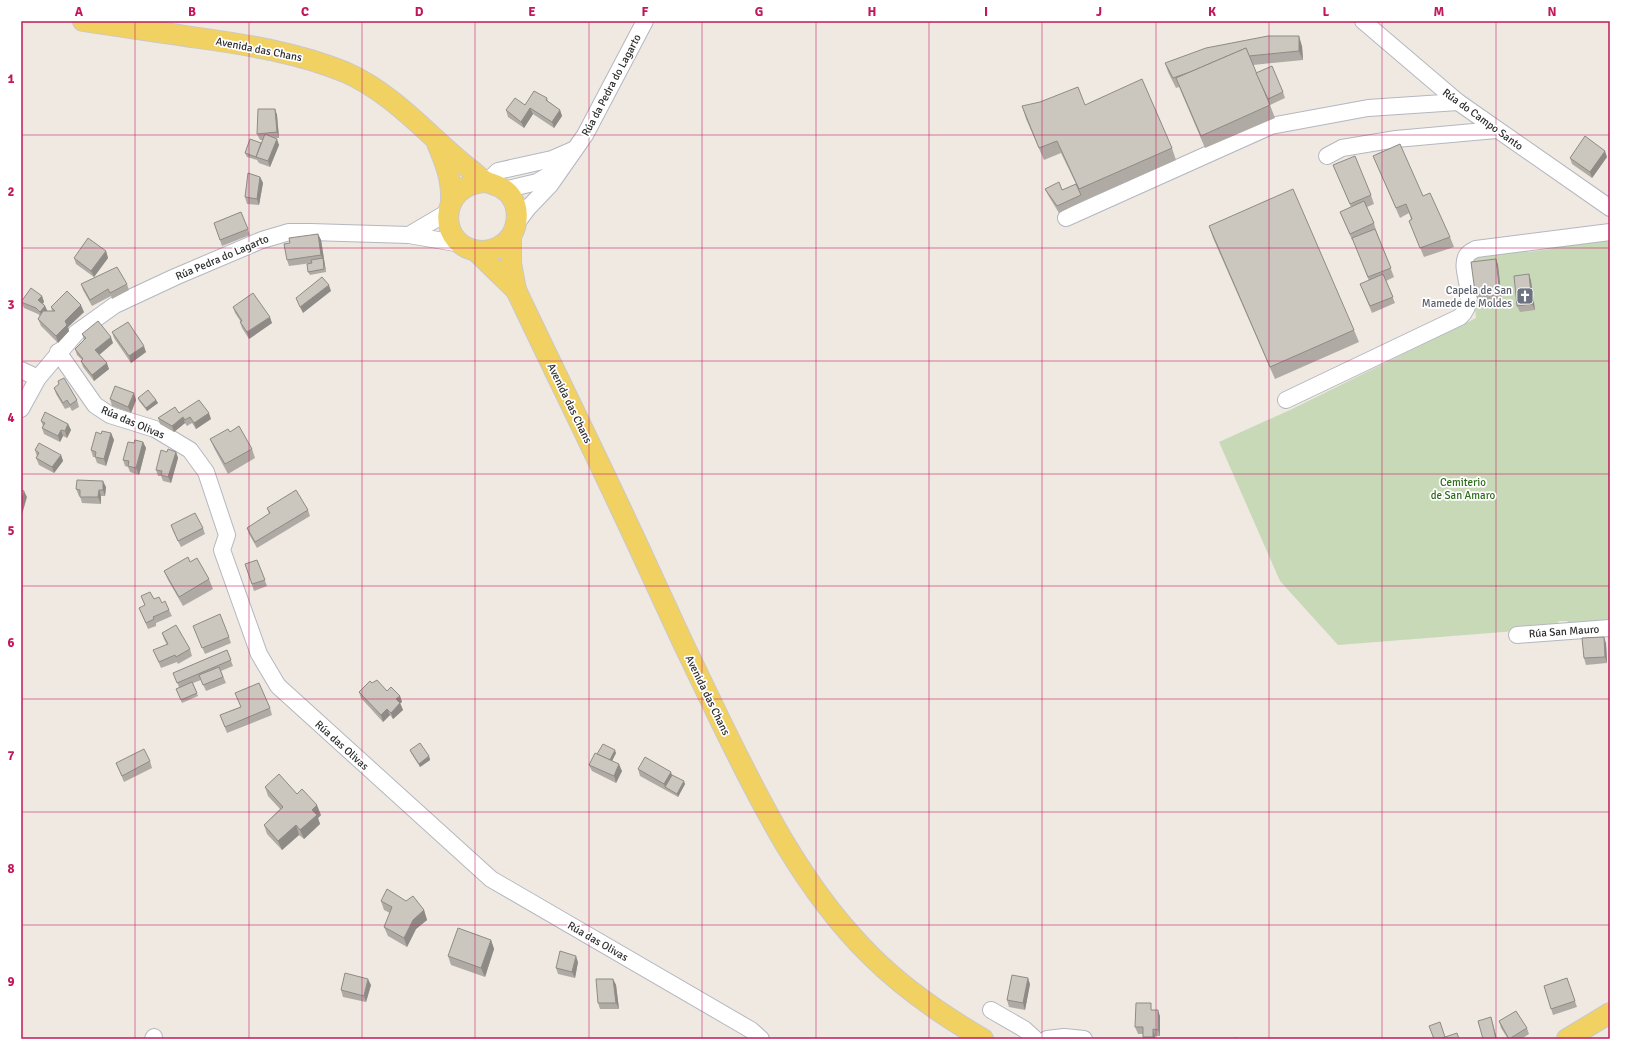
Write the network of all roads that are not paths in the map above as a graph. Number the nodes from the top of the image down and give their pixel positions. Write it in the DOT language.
graph roads {
  1 [pos="83,21"];
  2 [pos="645,21"];
  3 [pos="1363,21"];
  4 [pos="1458,102"];
  5 [pos="1496,130"];
  6 [pos="435,140"];
  7 [pos="576,148"];
  8 [pos="1327,156"];
  9 [pos="561,168"];
  10 [pos="496,186"];
  11 [pos="450,206"];
  12 [pos="1610,208"];
  13 [pos="1066,218"];
  14 [pos="513,230"];
  15 [pos="1610,232"];
  16 [pos="409,235"];
  17 [pos="468,247"];
  18 [pos="516,290"];
  19 [pos="58,352"];
  20 [pos="21,370"];
  21 [pos="38,378"];
  22 [pos="1286,400"];
  23 [pos="21,409"];
  24 [pos="1610,628"];
  25 [pos="1517,635"];
  26 [pos="991,1010"];
  27 [pos="1610,1013"];
  28 [pos="761,1039"];
  29 [pos="983,1039"];
  30 [pos="1035,1039"];
  31 [pos="1047,1039"];
  32 [pos="1084,1039"];
  33 [pos="1568,1039"];
  1 -- 6 [label="main road, Avenida das Chans"];
  2 -- 7 [label="street, Rúa da Pedra do Lagarto"];
  3 -- 4 [label="street, Rúa do Campo Santo"];
  4 -- 5 [label="street, Rúa do Campo Santo"];
  4 -- 13 [label="street"];
  5 -- 8 [label="street"];
  5 -- 12 [label="street, Rúa do Campo Santo"];
  6 -- 10 [label="main road, Avenida das Chans"];
  6 -- 11 [label="main road, Avenida das Chans"];
  7 -- 9 [label="street, Rúa da Pedra do Lagarto"];
  7 -- 10 [label="street, Rúa da Pedra do Lagarto"];
  9 -- 10 [label="street, Rúa da Pedra do Lagarto"];
  9 -- 14 [label="street, Rúa da Pedra do Lagarto"];
  10 -- 11 [label="main road"];
  10 -- 14 [label="main road, Avenida das Chans"];
  11 -- 16 [label="street"];
  11 -- 17 [label="main road, Avenida das Chans"];
  14 -- 17 [label="main road"];
  14 -- 18 [label="main road, Avenida das Chans"];
  15 -- 22 [label="street"];
  16 -- 17 [label="street, Rúa Pedra do Lagarto"];
  16 -- 19 [label="street, Rúa Pedra do Lagarto"];
  17 -- 18 [label="main road, Avenida das Chans"];
  18 -- 29 [label="main road, Avenida das Chans"];
  19 -- 21 [label="street, Rúa Pedra do Lagarto"];
  19 -- 28 [label="street, Rúa das Olivas"];
  20 -- 21 [label="street"];
  21 -- 23 [label="street, Rúa Pedra do Lagarto"];
  24 -- 25 [label="street, Rúa San Mauro"];
  26 -- 30 [label="street"];
  27 -- 33 [label="main road"];
  31 -- 32 [label="street"];
}
